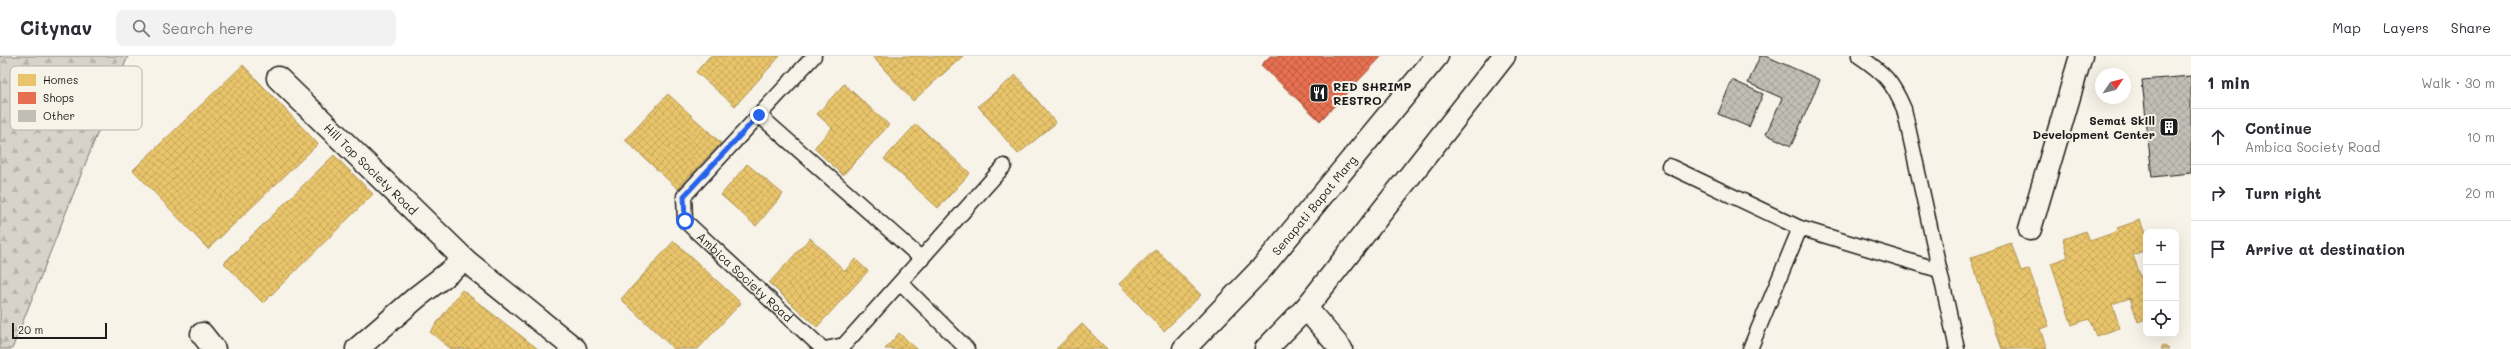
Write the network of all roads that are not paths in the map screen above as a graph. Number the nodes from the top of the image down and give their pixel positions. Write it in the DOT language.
graph roads {
  1 [pos="814,56"];
  2 [pos="1437,56"];
  3 [pos="1504,56"];
  4 [pos="1859,56"];
  5 [pos="2081,56"];
  6 [pos="278,78"];
  7 [pos="759,115"];
  8 [pos="1004,166"];
  9 [pos="1669,166"];
  10 [pos="1800,228"];
  11 [pos="2030,229"];
  12 [pos="922,259"];
  13 [pos="465,260"];
  14 [pos="1939,270"];
  15 [pos="901,283"];
  16 [pos="1306,308"];
  17 [pos="357,349"];
  18 [pos="575,349"];
  19 [pos="824,349"];
  20 [pos="967,349"];
  21 [pos="1184,349"];
  22 [pos="1266,349"];
  23 [pos="1341,349"];
  24 [pos="1750,349"];
  25 [pos="1957,349"];
  1 -- 7 [label="lane"];
  2 -- 21 [label="street, Senapati Bapat Marg"];
  3 -- 16 [label="street"];
  4 -- 14 [label="lane"];
  5 -- 11 [label="street"];
  6 -- 13 [label="street, Hill Top Society Road"];
  7 -- 12 [label="lane"];
  7 -- 19 [label="lane, Ambica Society Road"];
  8 -- 12 [label="lane"];
  9 -- 10 [label="lane"];
  10 -- 14 [label="lane"];
  10 -- 24 [label="lane"];
  12 -- 15 [label="lane"];
  13 -- 17 [label="street"];
  13 -- 18 [label="street, Hill Top Society Road"];
  14 -- 25 [label="lane"];
  15 -- 19 [label="lane, Ambica Society Road"];
  15 -- 20 [label="lane"];
  16 -- 22 [label="street"];
  16 -- 23 [label="street"];
}
